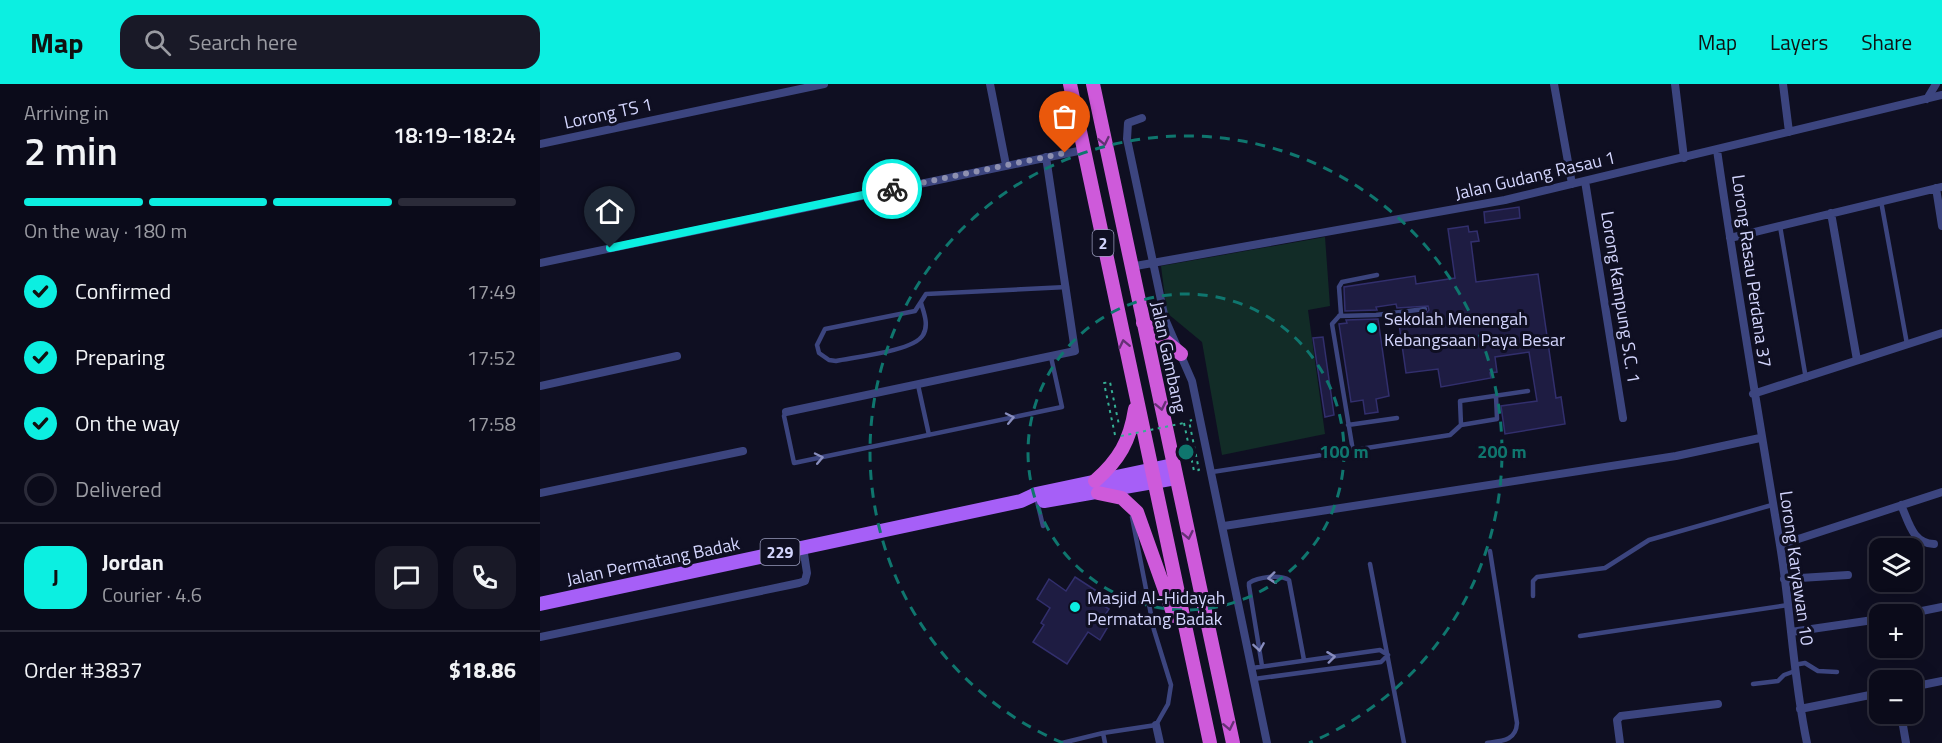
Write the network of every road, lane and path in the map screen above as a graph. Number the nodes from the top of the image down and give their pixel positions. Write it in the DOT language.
graph roads {
  1 [pos="824,84"];
  2 [pos="990,84"];
  3 [pos="1070,84"];
  4 [pos="1093,84"];
  5 [pos="1554,84"];
  6 [pos="1675,84"];
  7 [pos="1783,84"];
  8 [pos="1936,84"];
  9 [pos="1942,95"];
  10 [pos="1927,99"];
  11 [pos="1142,118"];
  12 [pos="1789,132"];
  13 [pos="540,144"];
  14 [pos="1083,150"];
  15 [pos="1717,150"];
  16 [pos="1047,157"];
  17 [pos="1684,158"];
  18 [pos="1006,165"];
  19 [pos="1585,181"];
  20 [pos="1572,184"];
  21 [pos="1939,188"];
  22 [pos="1881,201"];
  23 [pos="1831,213"];
  24 [pos="1779,226"];
  25 [pos="1942,226"];
  26 [pos="1730,238"];
  27 [pos="540,263"];
  28 [pos="1153,263"];
  29 [pos="1130,267"];
  30 [pos="1377,275"];
  31 [pos="1067,287"];
  32 [pos="921,303"];
  33 [pos="1425,309"];
  34 [pos="1339,316"];
  35 [pos="1143,323"];
  36 [pos="1942,333"];
  37 [pos="1907,344"];
  38 [pos="1181,354"];
  39 [pos="677,356"];
  40 [pos="1051,356"];
  41 [pos="1857,360"];
  42 [pos="1806,379"];
  43 [pos="918,384"];
  44 [pos="540,386"];
  45 [pos="1528,391"];
  46 [pos="1753,395"];
  47 [pos="1496,396"];
  48 [pos="1137,401"];
  49 [pos="786,412"];
  50 [pos="1397,418"];
  51 [pos="1623,418"];
  52 [pos="1189,421"];
  53 [pos="1348,424"];
  54 [pos="1461,425"];
  55 [pos="1115,432"];
  56 [pos="929,435"];
  57 [pos="1760,438"];
  58 [pos="743,451"];
  59 [pos="1353,451"];
  60 [pos="1175,471"];
  61 [pos="1212,472"];
  62 [pos="1152,476"];
  63 [pos="1097,487"];
  64 [pos="1942,492"];
  65 [pos="540,493"];
  66 [pos="1037,498"];
  67 [pos="1130,502"];
  68 [pos="1772,505"];
  69 [pos="1901,505"];
  70 [pos="1043,526"];
  71 [pos="1224,526"];
  72 [pos="1934,544"];
  73 [pos="1779,545"];
  74 [pos="803,548"];
  75 [pos="1490,550"];
  76 [pos="1370,564"];
  77 [pos="1848,575"];
  78 [pos="1784,579"];
  79 [pos="1533,596"];
  80 [pos="540,604"];
  81 [pos="1788,606"];
  82 [pos="1942,607"];
  83 [pos="1923,611"];
  84 [pos="1869,621"];
  85 [pos="1791,632"];
  86 [pos="1580,636"];
  87 [pos="540,638"];
  88 [pos="1388,655"];
  89 [pos="1304,660"];
  90 [pos="1262,666"];
  91 [pos="1252,668"];
  92 [pos="1794,668"];
  93 [pos="1837,672"];
  94 [pos="1194,675"];
  95 [pos="1254,679"];
  96 [pos="1942,681"];
  97 [pos="1753,684"];
  98 [pos="1923,685"];
  99 [pos="1869,695"];
  100 [pos="1718,704"];
  101 [pos="1800,709"];
  102 [pos="1902,724"];
  103 [pos="1156,725"];
  104 [pos="1103,733"];
  105 [pos="1062,743"];
  106 [pos="1105,743"];
  107 [pos="1161,743"];
  108 [pos="1209,743"];
  109 [pos="1233,743"];
  110 [pos="1267,743"];
  111 [pos="1404,743"];
  112 [pos="1487,743"];
  113 [pos="1620,743"];
  114 [pos="1807,743"];
  115 [pos="1906,743"];
  1 -- 13 [label="street, Lorong TS 1"];
  2 -- 18 [label="street"];
  3 -- 14 [label="highway, 2"];
  4 -- 29 [label="highway, Jalan Gambang / 2, one-way"];
  5 -- 20 [label="street"];
  6 -- 17 [label="street"];
  7 -- 12 [label="street"];
  8 -- 10 [label="street"];
  9 -- 10 [label="street, Jalan Gudang Rasau 1"];
  10 -- 12 [label="street, Jalan Gudang Rasau 1"];
  11 -- 28 [label="street"];
  12 -- 15 [label="street, Jalan Gudang Rasau 1"];
  14 -- 16 [label="street"];
  48 -- 14 [label="highway, 2, one-way"];
  15 -- 17 [label="street, Jalan Gudang Rasau 1"];
  15 -- 26 [label="street, Lorong Rasau Perdana 37"];
  16 -- 18 [label="street"];
  16 -- 31 [label="street"];
  17 -- 19 [label="street, Jalan Gudang Rasau 1"];
  18 -- 27 [label="street"];
  19 -- 20 [label="street, Jalan Gudang Rasau 1"];
  19 -- 51 [label="street, Lorong Kampung S.C. 1"];
  20 -- 28 [label="street, Jalan Gudang Rasau 1"];
  21 -- 22 [label="street"];
  21 -- 25 [label="street"];
  22 -- 23 [label="street"];
  22 -- 37 [label="lane"];
  23 -- 24 [label="street"];
  23 -- 41 [label="street"];
  24 -- 26 [label="street"];
  24 -- 42 [label="lane"];
  26 -- 46 [label="street, Lorong Rasau Perdana 37"];
  28 -- 29 [label="street, Jalan Gudang Rasau 1"];
  28 -- 38 [label="street"];
  29 -- 35 [label="highway, Jalan Gambang / 2"];
  30 -- 34 [label="lane"];
  31 -- 32 [label="lane"];
  31 -- 40 [label="street"];
  32 -- 32 [label="lane"];
  33 -- 34 [label="lane"];
  34 -- 53 [label="lane"];
  35 -- 38 [label="highway"];
  35 -- 60 [label="highway, Jalan Gambang / 2, one-way"];
  36 -- 37 [label="street"];
  37 -- 41 [label="street"];
  38 -- 61 [label="street"];
  39 -- 44 [label="street"];
  40 -- 43 [label="street"];
  56 -- 40 [label="lane, one-way"];
  41 -- 42 [label="street"];
  42 -- 46 [label="street"];
  43 -- 49 [label="street"];
  43 -- 56 [label="lane"];
  45 -- 47 [label="lane"];
  46 -- 57 [label="street, Lorong Karyawan 10"];
  47 -- 54 [label="lane"];
  47 -- 54 [label="lane"];
  48 -- 62 [label="highway, 2"];
  48 -- 63 [label="highway"];
  49 -- 56 [label="lane, one-way"];
  50 -- 53 [label="lane"];
  52 -- 55 [label="path, bridge"];
  53 -- 59 [label="lane"];
  54 -- 59 [label="lane"];
  57 -- 68 [label="street, Lorong Karyawan 10"];
  57 -- 71 [label="street"];
  58 -- 65 [label="street"];
  59 -- 61 [label="lane"];
  60 -- 62 [label="main road, Jalan Permatang Badak / 229"];
  60 -- 109 [label="highway, Jalan Gambang / 2, one-way"];
  61 -- 71 [label="street"];
  62 -- 63 [label="main road, Jalan Permatang Badak / 229"];
  62 -- 94 [label="highway, 2"];
  63 -- 66 [label="main road, Jalan Permatang Badak / 229"];
  63 -- 67 [label="highway"];
  64 -- 69 [label="street"];
  66 -- 70 [label="lane"];
  66 -- 74 [label="main road, Jalan Permatang Badak / 229"];
  67 -- 94 [label="highway"];
  67 -- 103 [label="lane"];
  68 -- 73 [label="street, Lorong Karyawan 10"];
  68 -- 79 [label="lane"];
  69 -- 72 [label="street"];
  69 -- 73 [label="street"];
  71 -- 91 [label="street"];
  73 -- 78 [label="street, Lorong Karyawan 10"];
  74 -- 80 [label="main road, Jalan Permatang Badak / 229"];
  74 -- 87 [label="street"];
  75 -- 112 [label="lane"];
  76 -- 88 [label="lane"];
  77 -- 78 [label="street"];
  78 -- 81 [label="street, Lorong Karyawan 10"];
  81 -- 85 [label="street, Lorong Karyawan 10"];
  81 -- 86 [label="lane"];
  82 -- 83 [label="street"];
  84 -- 85 [label="street"];
  85 -- 92 [label="street, Lorong Karyawan 10"];
  89 -- 88 [label="lane, one-way"];
  88 -- 95 [label="lane"];
  88 -- 111 [label="lane"];
  89 -- 90 [label="lane"];
  89 -- 90 [label="lane, one-way"];
  90 -- 91 [label="lane"];
  91 -- 95 [label="street"];
  92 -- 93 [label="lane"];
  92 -- 97 [label="lane"];
  92 -- 101 [label="street, Lorong Karyawan 10"];
  94 -- 108 [label="highway, 2"];
  95 -- 110 [label="street"];
  96 -- 98 [label="street"];
  99 -- 101 [label="street"];
  100 -- 113 [label="street"];
  101 -- 114 [label="street, Lorong Karyawan 10"];
  102 -- 115 [label="street"];
  103 -- 104 [label="lane"];
  103 -- 107 [label="street"];
  104 -- 105 [label="lane"];
  104 -- 106 [label="lane"];
}
